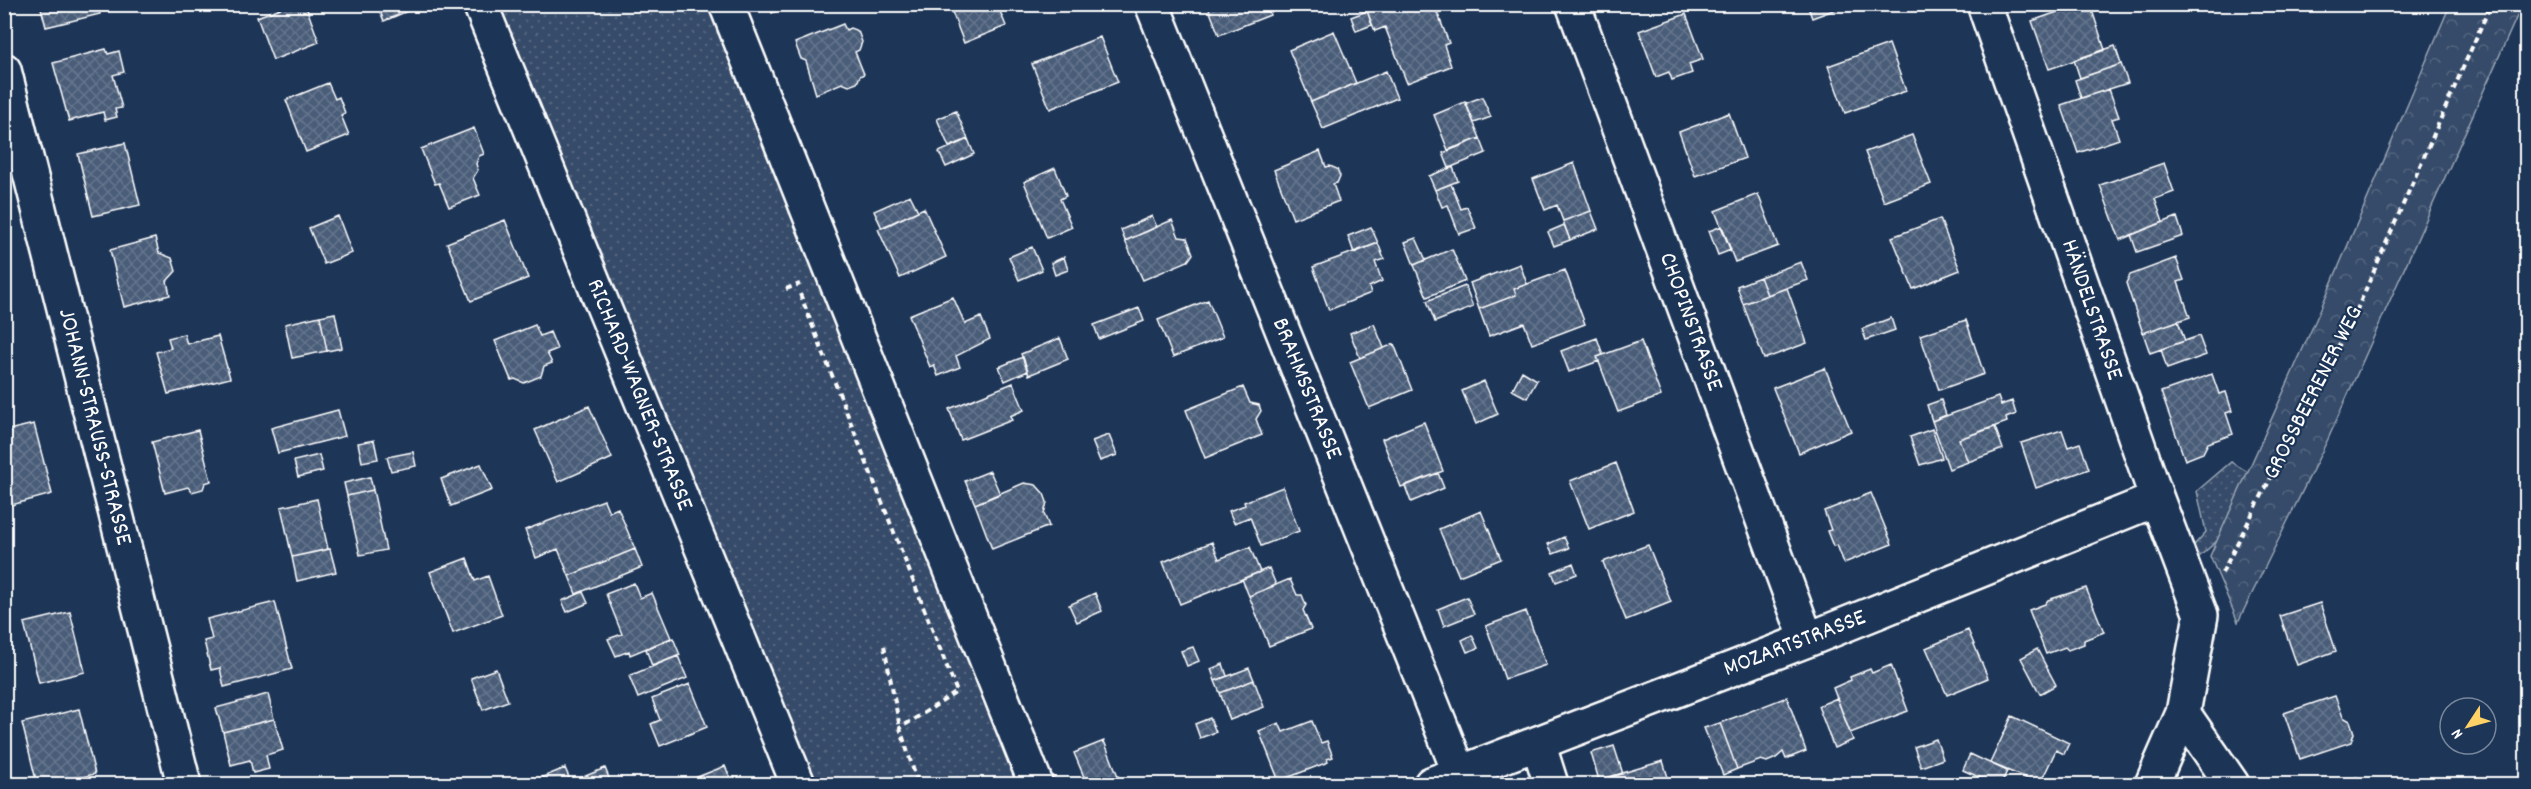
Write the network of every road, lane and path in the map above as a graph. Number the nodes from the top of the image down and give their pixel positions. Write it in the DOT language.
graph roads {
  1 [pos="480,4"];
  2 [pos="726,4"];
  3 [pos="1152,4"];
  4 [pos="1573,4"];
  5 [pos="1984,4"];
  6 [pos="2491,4"];
  7 [pos="4,70"];
  8 [pos="792,274"];
  9 [pos="2157,499"];
  10 [pos="2201,615"];
  11 [pos="1807,640"];
  12 [pos="884,646"];
  13 [pos="2183,713"];
  14 [pos="900,728"];
  15 [pos="1538,743"];
  16 [pos="1445,779"];
  17 [pos="184,784"];
  18 [pos="798,784"];
  19 [pos="918,784"];
  20 [pos="1036,784"];
  21 [pos="1551,784"];
  22 [pos="2152,784"];
  23 [pos="2232,784"];
  1 -- 18 [label="street, RICHARD-WAGNER-STRASSE"];
  2 -- 20 [label="street"];
  3 -- 16 [label="street, BRAHMSSTRASSE"];
  4 -- 11 [label="street, CHOPINSTRASSE"];
  5 -- 9 [label="street, HÄNDELSTRASSE"];
  6 -- 10 [label="path, GROSSBEERENER WEG"];
  7 -- 17 [label="street, JOHANN-STRAUSS-STRASSE"];
  8 -- 14 [label="path"];
  9 -- 10 [label="street, HÄNDELSTRASSE"];
  9 -- 11 [label="street, MOZARTSTRASSE"];
  10 -- 13 [label="street"];
  11 -- 15 [label="street, MOZARTSTRASSE"];
  12 -- 14 [label="path"];
  13 -- 22 [label="street"];
  13 -- 23 [label="street"];
  14 -- 19 [label="path"];
  15 -- 16 [label="street, MOZARTSTRASSE"];
  15 -- 21 [label="street"];
}
